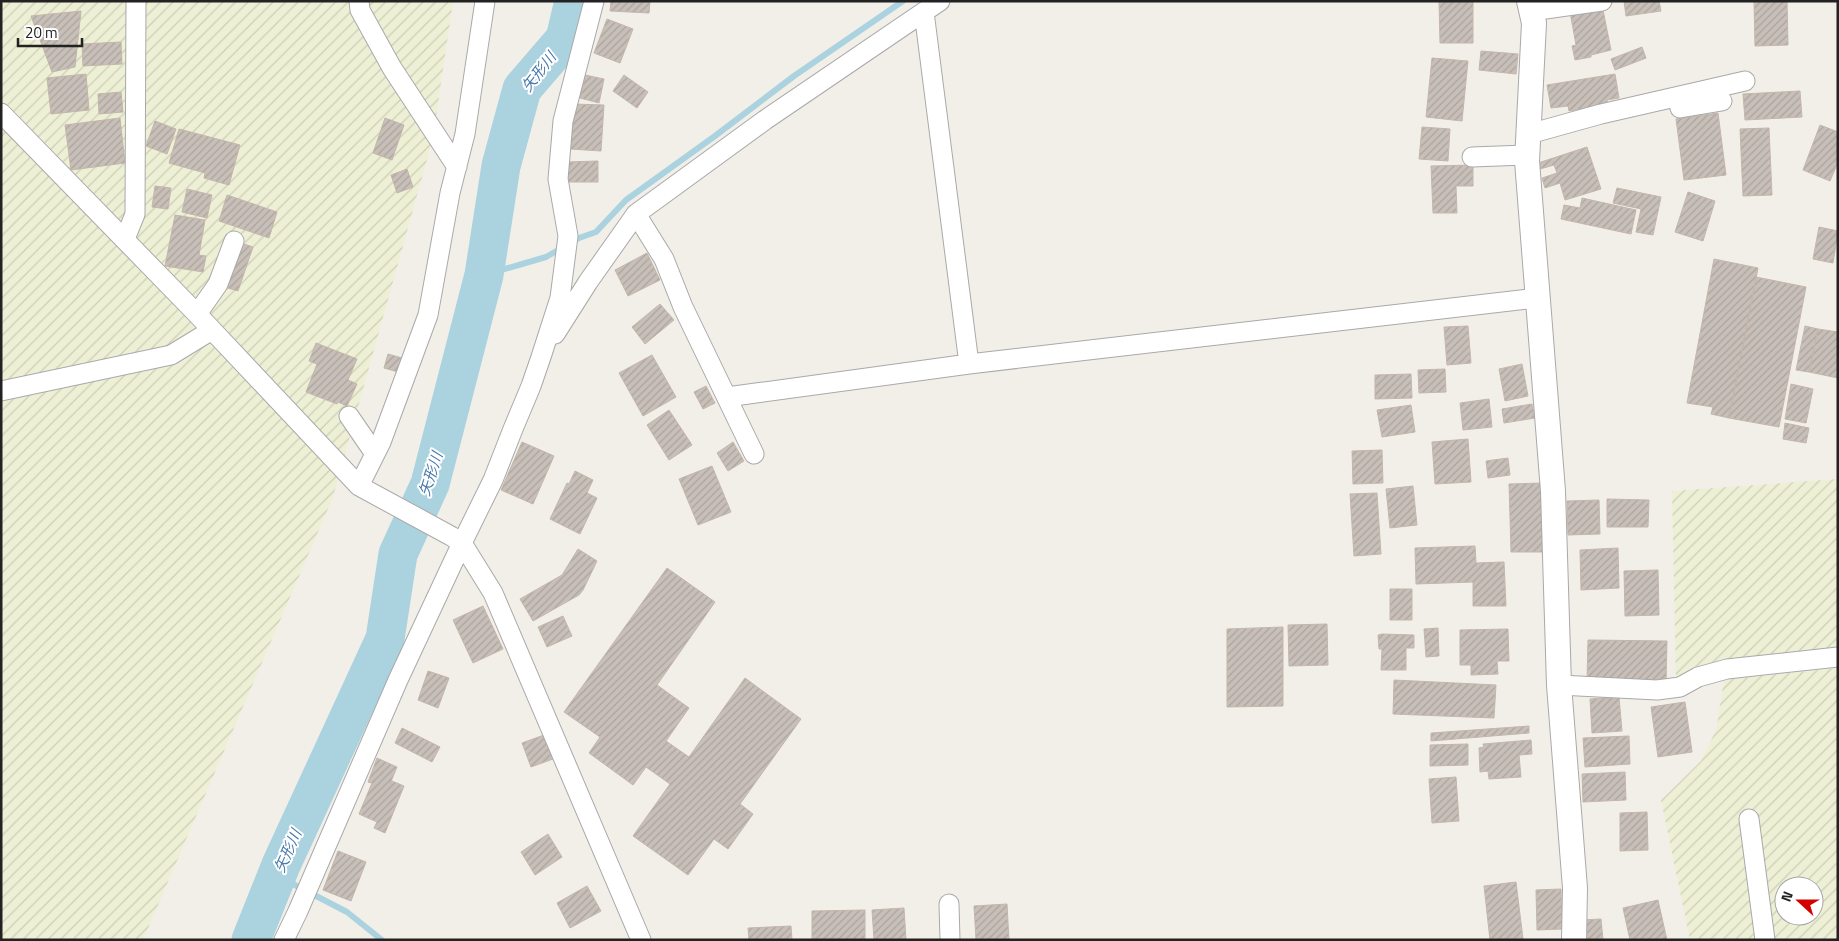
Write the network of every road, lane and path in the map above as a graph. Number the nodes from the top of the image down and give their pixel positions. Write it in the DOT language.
graph roads {
  1 [pos="136,1"];
  2 [pos="359,1"];
  3 [pos="485,1"];
  4 [pos="594,1"];
  5 [pos="1602,1"];
  6 [pos="932,6"];
  7 [pos="1530,6"];
  8 [pos="1745,81"];
  9 [pos="1722,101"];
  10 [pos="1,113"];
  11 [pos="1528,144"];
  12 [pos="1472,157"];
  13 [pos="457,167"];
  14 [pos="636,214"];
  15 [pos="125,239"];
  16 [pos="234,241"];
  17 [pos="1537,298"];
  18 [pos="197,314"];
  19 [pos="212,330"];
  20 [pos="541,358"];
  21 [pos="969,364"];
  22 [pos="1,391"];
  23 [pos="726,398"];
  24 [pos="349,416"];
  25 [pos="375,454"];
  26 [pos="754,454"];
  27 [pos="365,490"];
  28 [pos="457,540"];
  29 [pos="1838,658"];
  30 [pos="1559,685"];
  31 [pos="1749,819"];
  32 [pos="949,904"];
  33 [pos="284,940"];
  34 [pos="641,940"];
  35 [pos="950,940"];
  36 [pos="1574,940"];
  37 [pos="1765,940"];
  1 -- 15 [label="street"];
  2 -- 13 [label="street"];
  3 -- 13 [label="street"];
  4 -- 20 [label="street"];
  5 -- 7 [label="street"];
  6 -- 14 [label="street"];
  6 -- 21 [label="street"];
  7 -- 11 [label="street"];
  8 -- 11 [label="street"];
  9 -- 11 [label="street"];
  10 -- 15 [label="street"];
  11 -- 12 [label="street"];
  11 -- 17 [label="street"];
  13 -- 25 [label="street"];
  14 -- 20 [label="street"];
  14 -- 23 [label="street"];
  15 -- 18 [label="street"];
  16 -- 18 [label="street"];
  17 -- 21 [label="street"];
  17 -- 30 [label="street"];
  18 -- 19 [label="street"];
  19 -- 22 [label="street"];
  19 -- 27 [label="street"];
  20 -- 28 [label="street"];
  21 -- 23 [label="street"];
  23 -- 26 [label="street"];
  24 -- 25 [label="street"];
  25 -- 27 [label="street"];
  27 -- 28 [label="street"];
  28 -- 33 [label="street"];
  28 -- 34 [label="street"];
  29 -- 30 [label="street"];
  30 -- 36 [label="street"];
  31 -- 37 [label="street"];
  32 -- 35 [label="street"];
}
